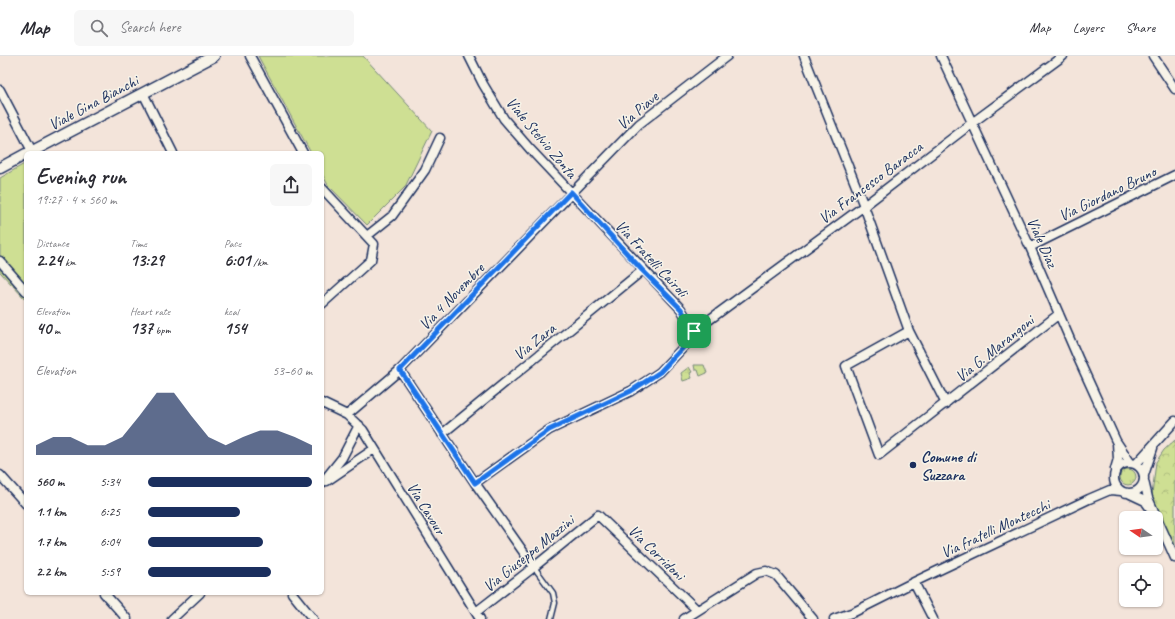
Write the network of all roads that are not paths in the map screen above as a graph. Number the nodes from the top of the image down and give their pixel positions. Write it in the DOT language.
graph roads {
  1 [pos="214,56"];
  2 [pos="250,56"];
  3 [pos="469,56"];
  4 [pos="727,56"];
  5 [pos="804,56"];
  6 [pos="941,56"];
  7 [pos="1063,56"];
  8 [pos="1153,56"];
  9 [pos="1175,89"];
  10 [pos="0,90"];
  11 [pos="143,93"];
  12 [pos="972,123"];
  13 [pos="440,138"];
  14 [pos="29,151"];
  15 [pos="34,151"];
  16 [pos="172,151"];
  17 [pos="302,151"];
  18 [pos="24,156"];
  19 [pos="0,168"];
  20 [pos="1175,175"];
  21 [pos="324,191"];
  22 [pos="571,192"];
  23 [pos="864,206"];
  24 [pos="367,236"];
  25 [pos="1030,247"];
  26 [pos="0,261"];
  27 [pos="642,270"];
  28 [pos="24,289"];
  29 [pos="324,302"];
  30 [pos="1059,314"];
  31 [pos="694,331"];
  32 [pos="909,331"];
  33 [pos="400,370"];
  34 [pos="324,404"];
  35 [pos="946,404"];
  36 [pos="347,415"];
  37 [pos="1175,421"];
  38 [pos="359,425"];
  39 [pos="442,434"];
  40 [pos="1116,441"];
  41 [pos="1156,442"];
  42 [pos="374,449"];
  43 [pos="1133,463"];
  44 [pos="0,475"];
  45 [pos="1114,475"];
  46 [pos="1144,478"];
  47 [pos="324,481"];
  48 [pos="324,483"];
  49 [pos="475,483"];
  50 [pos="1125,492"];
  51 [pos="1089,499"];
  52 [pos="24,502"];
  53 [pos="1152,511"];
  54 [pos="1154,511"];
  55 [pos="598,515"];
  56 [pos="1163,531"];
  57 [pos="1175,558"];
  58 [pos="534,567"];
  59 [pos="914,582"];
  60 [pos="106,595"];
  61 [pos="198,595"];
  62 [pos="294,595"];
  63 [pos="697,610"];
  64 [pos="478,616"];
  65 [pos="127,619"];
  66 [pos="172,619"];
  67 [pos="313,619"];
  68 [pos="551,619"];
  69 [pos="684,619"];
  70 [pos="813,619"];
  71 [pos="834,619"];
  72 [pos="933,619"];
  1 -- 11 [label="street, Viale Gina Bianchi"];
  2 -- 17 [label="street"];
  3 -- 22 [label="street, Viale Stelvio Zonta"];
  4 -- 22 [label="street, Via Piave"];
  5 -- 23 [label="street"];
  6 -- 12 [label="street, Viale Diaz"];
  7 -- 12 [label="street, Via Francesco Baracca"];
  8 -- 9 [label="street"];
  10 -- 14 [label="street"];
  11 -- 15 [label="street, Viale Gina Bianchi"];
  11 -- 16 [label="street"];
  12 -- 23 [label="street, Via Francesco Baracca"];
  12 -- 25 [label="street, Viale Diaz"];
  13 -- 24 [label="street"];
  18 -- 19 [label="street, Viale Gina Bianchi"];
  20 -- 25 [label="street, Via Giordano Bruno"];
  21 -- 24 [label="street"];
  22 -- 27 [label="street, Via Fratelli Cairoli"];
  22 -- 33 [label="street, Via 4 Novembre"];
  23 -- 31 [label="street, Via Francesco Baracca"];
  23 -- 32 [label="street"];
  24 -- 29 [label="street"];
  25 -- 30 [label="street, Viale Diaz"];
  26 -- 28 [label="street"];
  27 -- 31 [label="street, Via Fratelli Cairoli"];
  27 -- 39 [label="street, Via Zara"];
  30 -- 35 [label="street, Via G. Marangoni"];
  30 -- 40 [label="street, Viale Diaz"];
  31 -- 49 [label="street"];
  32 -- 35 [label="street"];
  32 -- 35 [label="street, Via G. Marangoni"];
  33 -- 36 [label="street, Via 4 Novembre"];
  33 -- 39 [label="street"];
  34 -- 36 [label="street, Via Cavour"];
  36 -- 38 [label="street, Via Cavour"];
  37 -- 41 [label="street"];
  38 -- 42 [label="street, Via Cavour"];
  38 -- 47 [label="street"];
  39 -- 49 [label="street"];
  40 -- 43 [label="street"];
  40 -- 45 [label="street"];
  41 -- 43 [label="street"];
  41 -- 46 [label="street"];
  42 -- 48 [label="street"];
  42 -- 64 [label="street, Via Cavour"];
  43 -- 45 [label="street"];
  43 -- 46 [label="street"];
  44 -- 52 [label="street"];
  45 -- 50 [label="street"];
  45 -- 51 [label="street"];
  46 -- 50 [label="street"];
  46 -- 54 [label="street"];
  49 -- 58 [label="street"];
  50 -- 51 [label="street"];
  50 -- 53 [label="street"];
  51 -- 59 [label="street, Via fratelli Montecchi"];
  55 -- 58 [label="street, Via Giuseppe Mazzini"];
  55 -- 63 [label="street, Via Corridoni"];
  56 -- 57 [label="street"];
  58 -- 64 [label="street, Via Giuseppe Mazzini"];
  58 -- 68 [label="lane"];
  59 -- 71 [label="street, Via fratelli Montecchi"];
  59 -- 72 [label="street"];
  60 -- 65 [label="street"];
  61 -- 66 [label="street"];
  62 -- 67 [label="street"];
  63 -- 69 [label="street"];
  63 -- 70 [label="street"];
}
